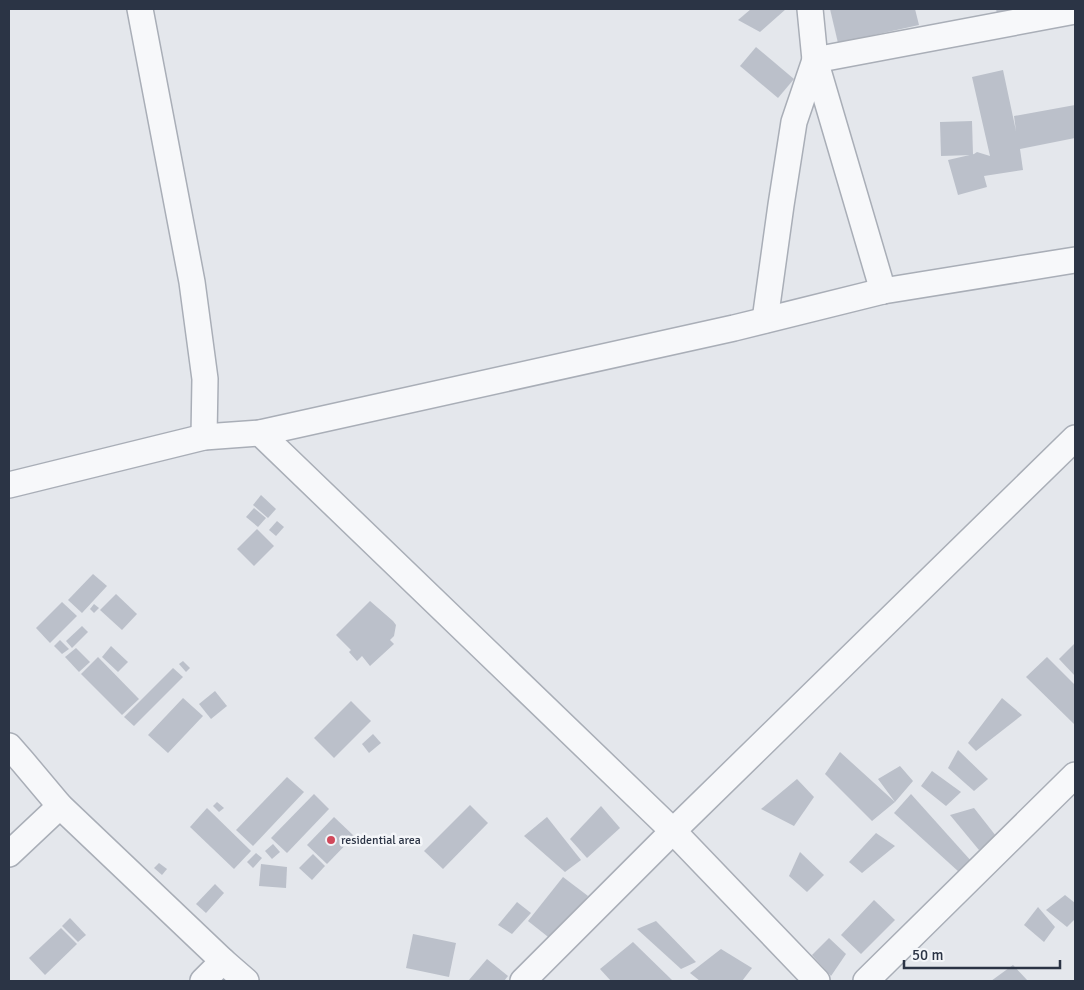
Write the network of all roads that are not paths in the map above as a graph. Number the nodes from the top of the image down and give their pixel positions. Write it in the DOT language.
graph roads {
  1 [pos="140,9"];
  2 [pos="810,9"];
  3 [pos="1075,11"];
  4 [pos="816,60"];
  5 [pos="1075,260"];
  6 [pos="883,291"];
  7 [pos="765,320"];
  8 [pos="260,433"];
  9 [pos="204,438"];
  10 [pos="1075,438"];
  11 [pos="9,485"];
  12 [pos="9,746"];
  13 [pos="1075,775"];
  14 [pos="60,806"];
  15 [pos="673,831"];
  16 [pos="9,854"];
  17 [pos="223,961"];
  18 [pos="203,981"];
  19 [pos="246,981"];
  20 [pos="523,981"];
  21 [pos="817,981"];
  22 [pos="866,981"];
  1 -- 9 [label="street"];
  2 -- 4 [label="street"];
  3 -- 4 [label="street"];
  4 -- 6 [label="street"];
  4 -- 7 [label="street"];
  5 -- 6 [label="street"];
  6 -- 7 [label="street"];
  7 -- 8 [label="street"];
  8 -- 9 [label="street"];
  8 -- 15 [label="street"];
  9 -- 11 [label="street"];
  10 -- 15 [label="street"];
  12 -- 14 [label="street"];
  13 -- 22 [label="street"];
  14 -- 16 [label="street"];
  14 -- 17 [label="street"];
  15 -- 20 [label="street"];
  15 -- 21 [label="street"];
  17 -- 18 [label="street"];
  17 -- 19 [label="street"];
}
